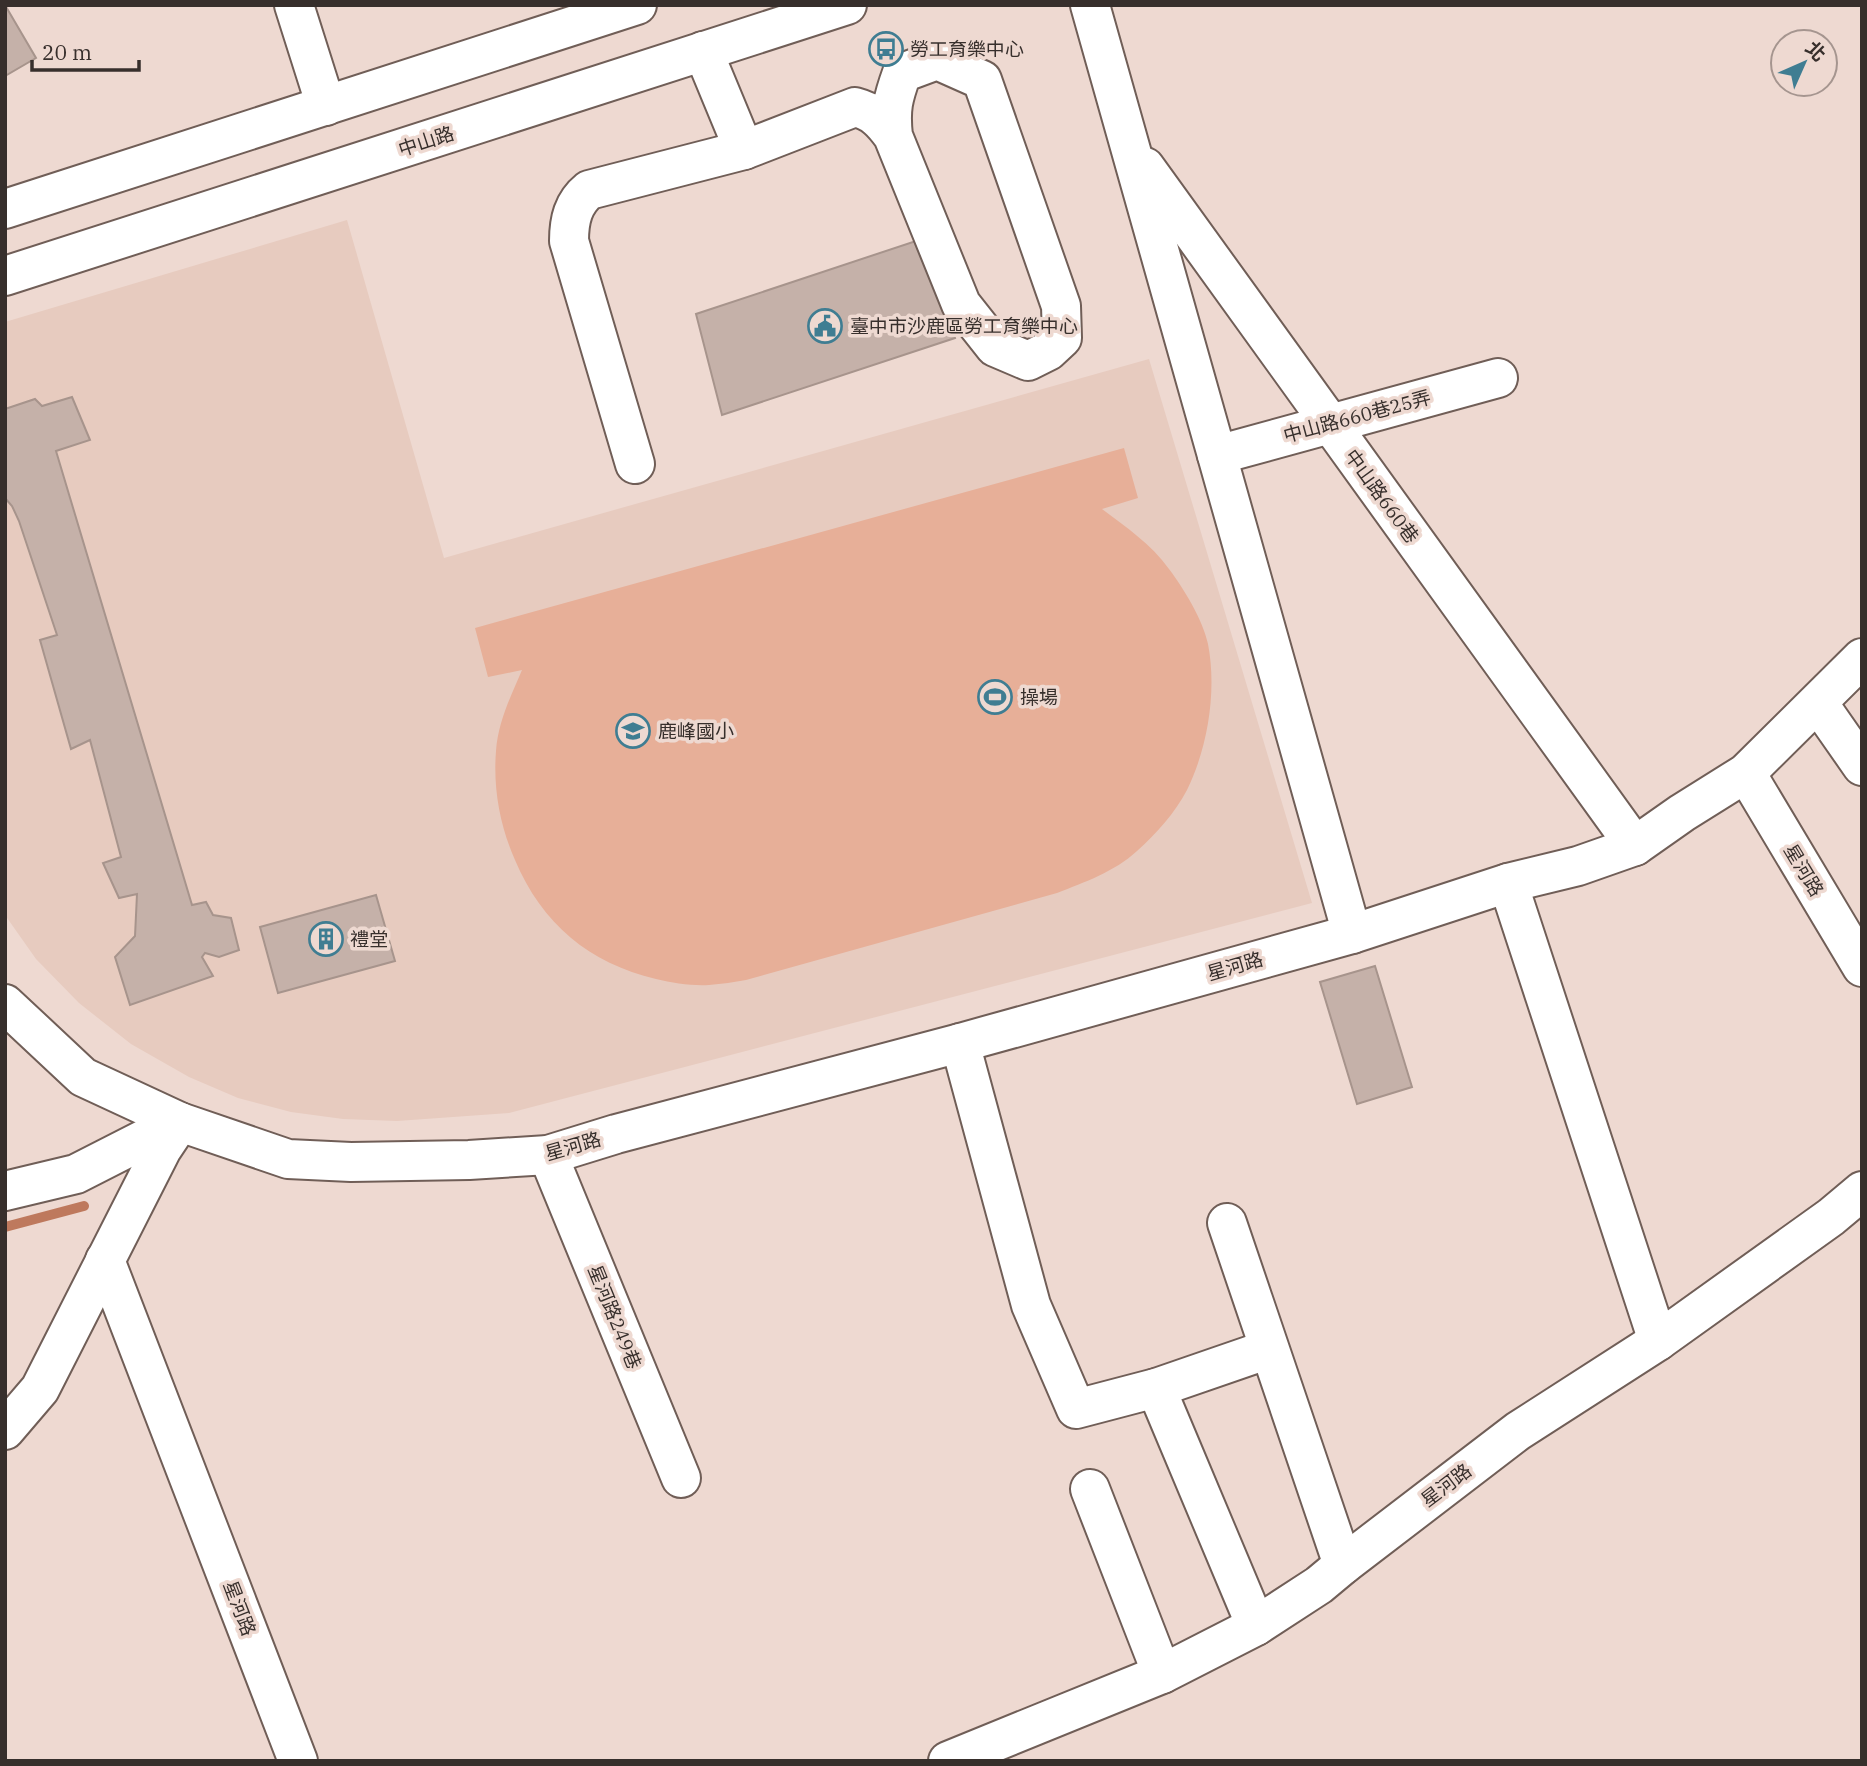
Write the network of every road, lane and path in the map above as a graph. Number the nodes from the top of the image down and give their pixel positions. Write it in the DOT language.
graph roads {
  1 [pos="294,5"];
  2 [pos="637,5"];
  3 [pos="847,5"];
  4 [pos="1090,5"];
  5 [pos="704,51"];
  6 [pos="326,106"];
  7 [pos="894,136"];
  8 [pos="1129,145"];
  9 [pos="744,150"];
  10 [pos="5,209"];
  11 [pos="5,276"];
  12 [pos="1498,378"];
  13 [pos="1330,424"];
  14 [pos="1217,455"];
  15 [pos="635,464"];
  16 [pos="1862,658"];
  17 [pos="1818,702"];
  18 [pos="1862,766"];
  19 [pos="1746,773"];
  20 [pos="1635,846"];
  21 [pos="1508,883"];
  22 [pos="1352,934"];
  23 [pos="1862,967"];
  24 [pos="5,1004"];
  25 [pos="960,1043"];
  26 [pos="180,1122"];
  27 [pos="548,1155"];
  28 [pos="5,1191"];
  29 [pos="1862,1191"];
  30 [pos="1227,1223"];
  31 [pos="105,1260"];
  32 [pos="1658,1341"];
  33 [pos="1269,1349"];
  34 [pos="1156,1388"];
  35 [pos="5,1430"];
  36 [pos="681,1478"];
  37 [pos="1090,1489"];
  38 [pos="1343,1565"];
  39 [pos="1256,1626"];
  40 [pos="1162,1674"];
  41 [pos="298,1761"];
  42 [pos="948,1761"];
  1 -- 6 [label="street"];
  2 -- 6 [label="street"];
  3 -- 5 [label="street, 中山路"];
  4 -- 8 [label="street, 中山路660巷"];
  5 -- 9 [label="street"];
  5 -- 11 [label="street, 中山路"];
  6 -- 10 [label="street"];
  7 -- 7 [label="street"];
  7 -- 9 [label="street"];
  8 -- 13 [label="street, 中山路660巷"];
  8 -- 14 [label="street, 中山路660巷"];
  9 -- 15 [label="street"];
  12 -- 13 [label="street, 中山路660巷25弄"];
  13 -- 14 [label="street, 中山路660巷25弄"];
  13 -- 20 [label="street, 中山路660巷"];
  14 -- 22 [label="street, 中山路660巷"];
  16 -- 17 [label="street, 星河路"];
  17 -- 18 [label="street"];
  17 -- 19 [label="street, 星河路"];
  19 -- 20 [label="street, 星河路"];
  19 -- 23 [label="street, 星河路"];
  20 -- 21 [label="street, 星河路"];
  21 -- 22 [label="street, 星河路"];
  21 -- 32 [label="street"];
  22 -- 25 [label="street, 星河路"];
  24 -- 26 [label="street, 星河路"];
  25 -- 27 [label="street, 星河路"];
  25 -- 34 [label="street"];
  26 -- 27 [label="street, 星河路"];
  26 -- 28 [label="street"];
  26 -- 31 [label="street"];
  27 -- 36 [label="street, 星河路249巷"];
  29 -- 32 [label="street, 星河路"];
  30 -- 33 [label="street"];
  31 -- 35 [label="street"];
  31 -- 41 [label="street, 星河路"];
  32 -- 38 [label="street, 星河路"];
  33 -- 34 [label="street"];
  33 -- 38 [label="street"];
  34 -- 39 [label="street"];
  37 -- 40 [label="street"];
  38 -- 39 [label="street, 星河路"];
  39 -- 40 [label="street, 星河路"];
  40 -- 42 [label="street, 星河路"];
}
